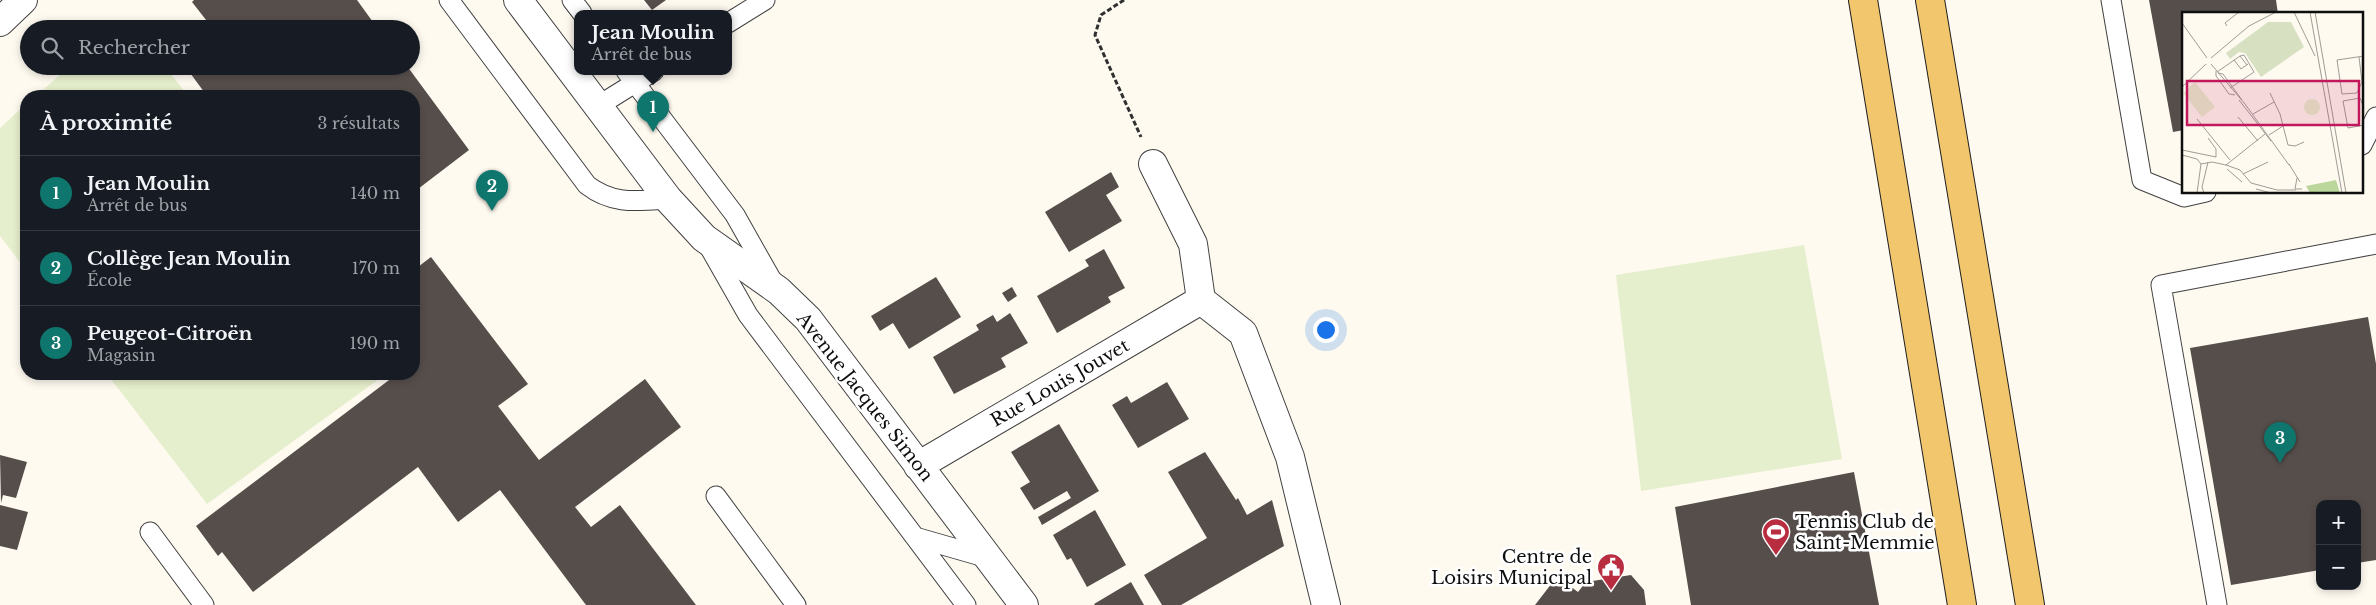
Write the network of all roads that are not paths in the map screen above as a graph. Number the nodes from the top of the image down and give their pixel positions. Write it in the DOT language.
graph roads {
  1 [pos="23,0"];
  2 [pos="449,0"];
  3 [pos="518,0"];
  4 [pos="572,0"];
  5 [pos="765,0"];
  6 [pos="1863,0"];
  7 [pos="1930,0"];
  8 [pos="2111,0"];
  9 [pos="580,10"];
  10 [pos="732,21"];
  11 [pos="0,22"];
  12 [pos="574,74"];
  13 [pos="575,75"];
  14 [pos="630,77"];
  15 [pos="598,106"];
  16 [pos="2376,117"];
  17 [pos="2364,140"];
  18 [pos="1153,164"];
  19 [pos="2197,194"];
  20 [pos="668,198"];
  21 [pos="704,238"];
  22 [pos="2376,244"];
  23 [pos="779,292"];
  24 [pos="1201,300"];
  25 [pos="918,466"];
  26 [pos="716,496"];
  27 [pos="150,532"];
  28 [pos="915,537"];
  29 [pos="988,558"];
  30 [pos="204,605"];
  31 [pos="796,605"];
  32 [pos="966,605"];
  33 [pos="1024,605"];
  34 [pos="1326,605"];
  35 [pos="1962,605"];
  36 [pos="2030,605"];
  37 [pos="2217,605"];
  1 -- 11 [label="street"];
  2 -- 20 [label="lane"];
  3 -- 12 [label="street, Avenue Jacques Simon"];
  4 -- 9 [label="lane"];
  5 -- 10 [label="lane"];
  6 -- 35 [label="main road"];
  7 -- 36 [label="main road"];
  8 -- 19 [label="lane"];
  13 -- 15 [label="street, Avenue Jacques Simon"];
  14 -- 15 [label="lane"];
  14 -- 23 [label="lane"];
  15 -- 20 [label="street, Avenue Jacques Simon"];
  16 -- 17 [label="lane"];
  18 -- 24 [label="street"];
  20 -- 21 [label="street, Avenue Jacques Simon"];
  21 -- 23 [label="street, Avenue Jacques Simon"];
  21 -- 28 [label="lane"];
  22 -- 37 [label="lane"];
  23 -- 25 [label="street, Avenue Jacques Simon"];
  24 -- 25 [label="street, Rue Louis Jouvet"];
  24 -- 34 [label="street"];
  25 -- 29 [label="street, Avenue Jacques Simon"];
  26 -- 31 [label="lane"];
  27 -- 30 [label="lane"];
  28 -- 29 [label="lane"];
  28 -- 32 [label="lane"];
  29 -- 33 [label="street, Avenue Jacques Simon"];
}
